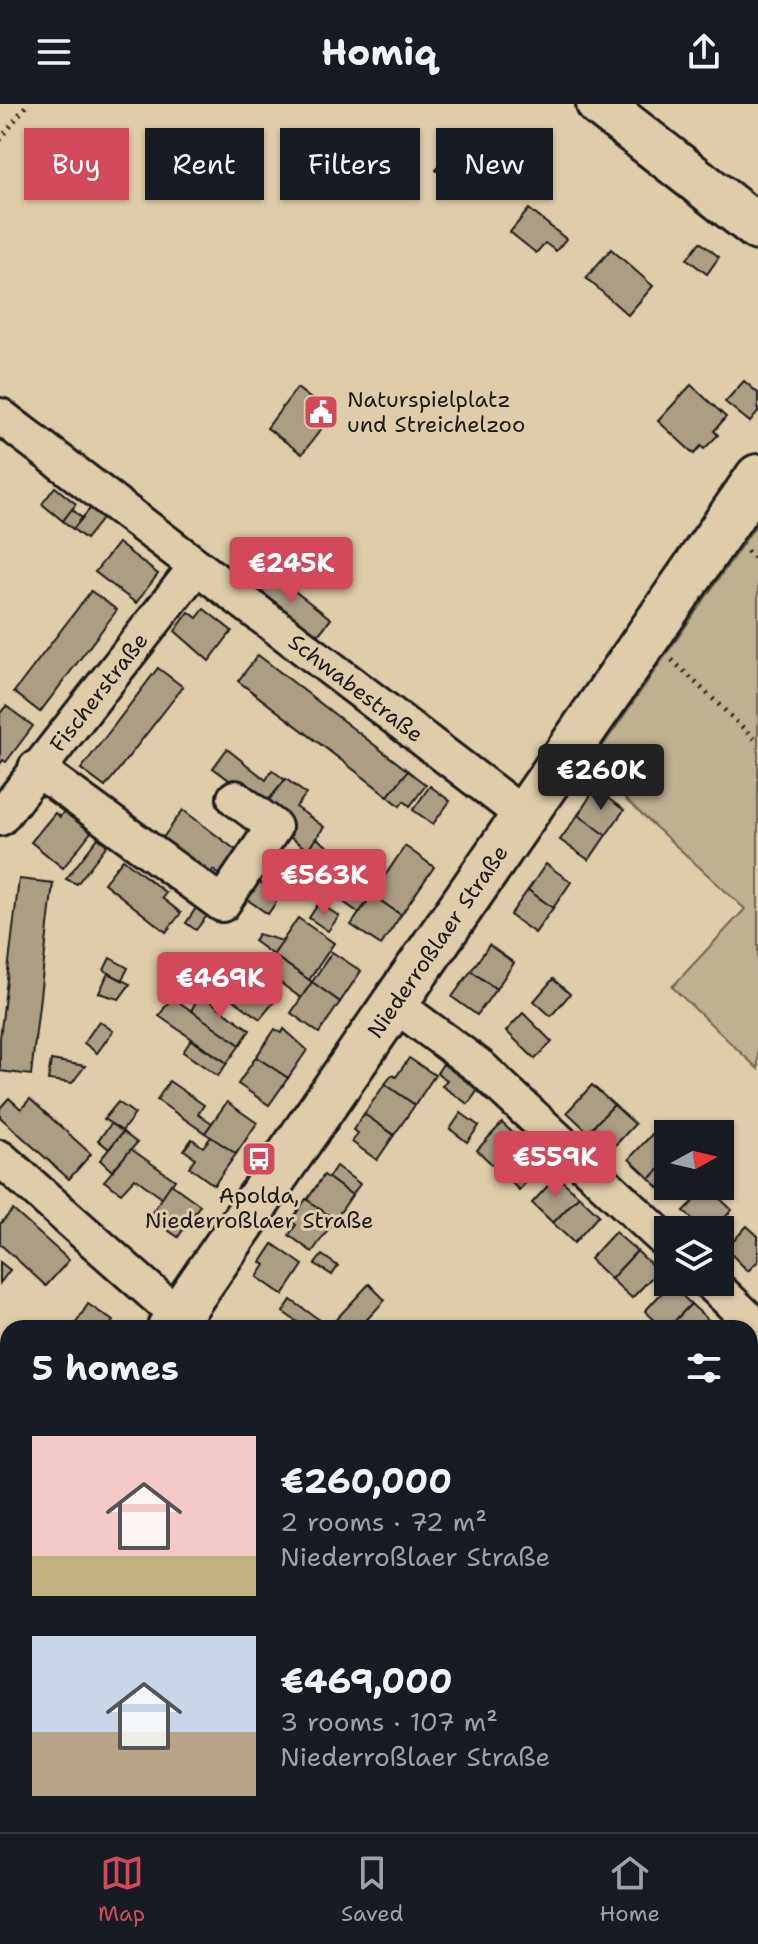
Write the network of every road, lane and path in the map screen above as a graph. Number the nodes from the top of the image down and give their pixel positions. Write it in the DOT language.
graph roads {
  1 [pos="27,104"];
  2 [pos="599,104"];
  3 [pos="0,140"];
  4 [pos="758,228"];
  5 [pos="0,416"];
  6 [pos="758,477"];
  7 [pos="196,567"];
  8 [pos="650,636"];
  9 [pos="758,742"];
  10 [pos="36,768"];
  11 [pos="235,798"];
  12 [pos="523,815"];
  13 [pos="0,818"];
  14 [pos="392,1002"];
  15 [pos="0,1158"];
  16 [pos="654,1230"];
  17 [pos="725,1296"];
  18 [pos="172,1320"];
  19 [pos="179,1320"];
  20 [pos="750,1320"];
  1 -- 3 [label="path"];
  2 -- 4 [label="main road"];
  5 -- 7 [label="street, Schwabestraße"];
  6 -- 8 [label="main road, Niederroßlaer Straße"];
  7 -- 10 [label="street, Fischerstraße"];
  7 -- 12 [label="street, Schwabestraße"];
  8 -- 9 [label="path"];
  8 -- 12 [label="main road, Niederroßlaer Straße"];
  10 -- 11 [label="street"];
  10 -- 13 [label="street, Fischerstraße"];
  12 -- 14 [label="main road, Niederroßlaer Straße"];
  14 -- 16 [label="street"];
  14 -- 19 [label="main road, Niederroßlaer Straße"];
  15 -- 18 [label="street"];
  17 -- 20 [label="street"];
}
